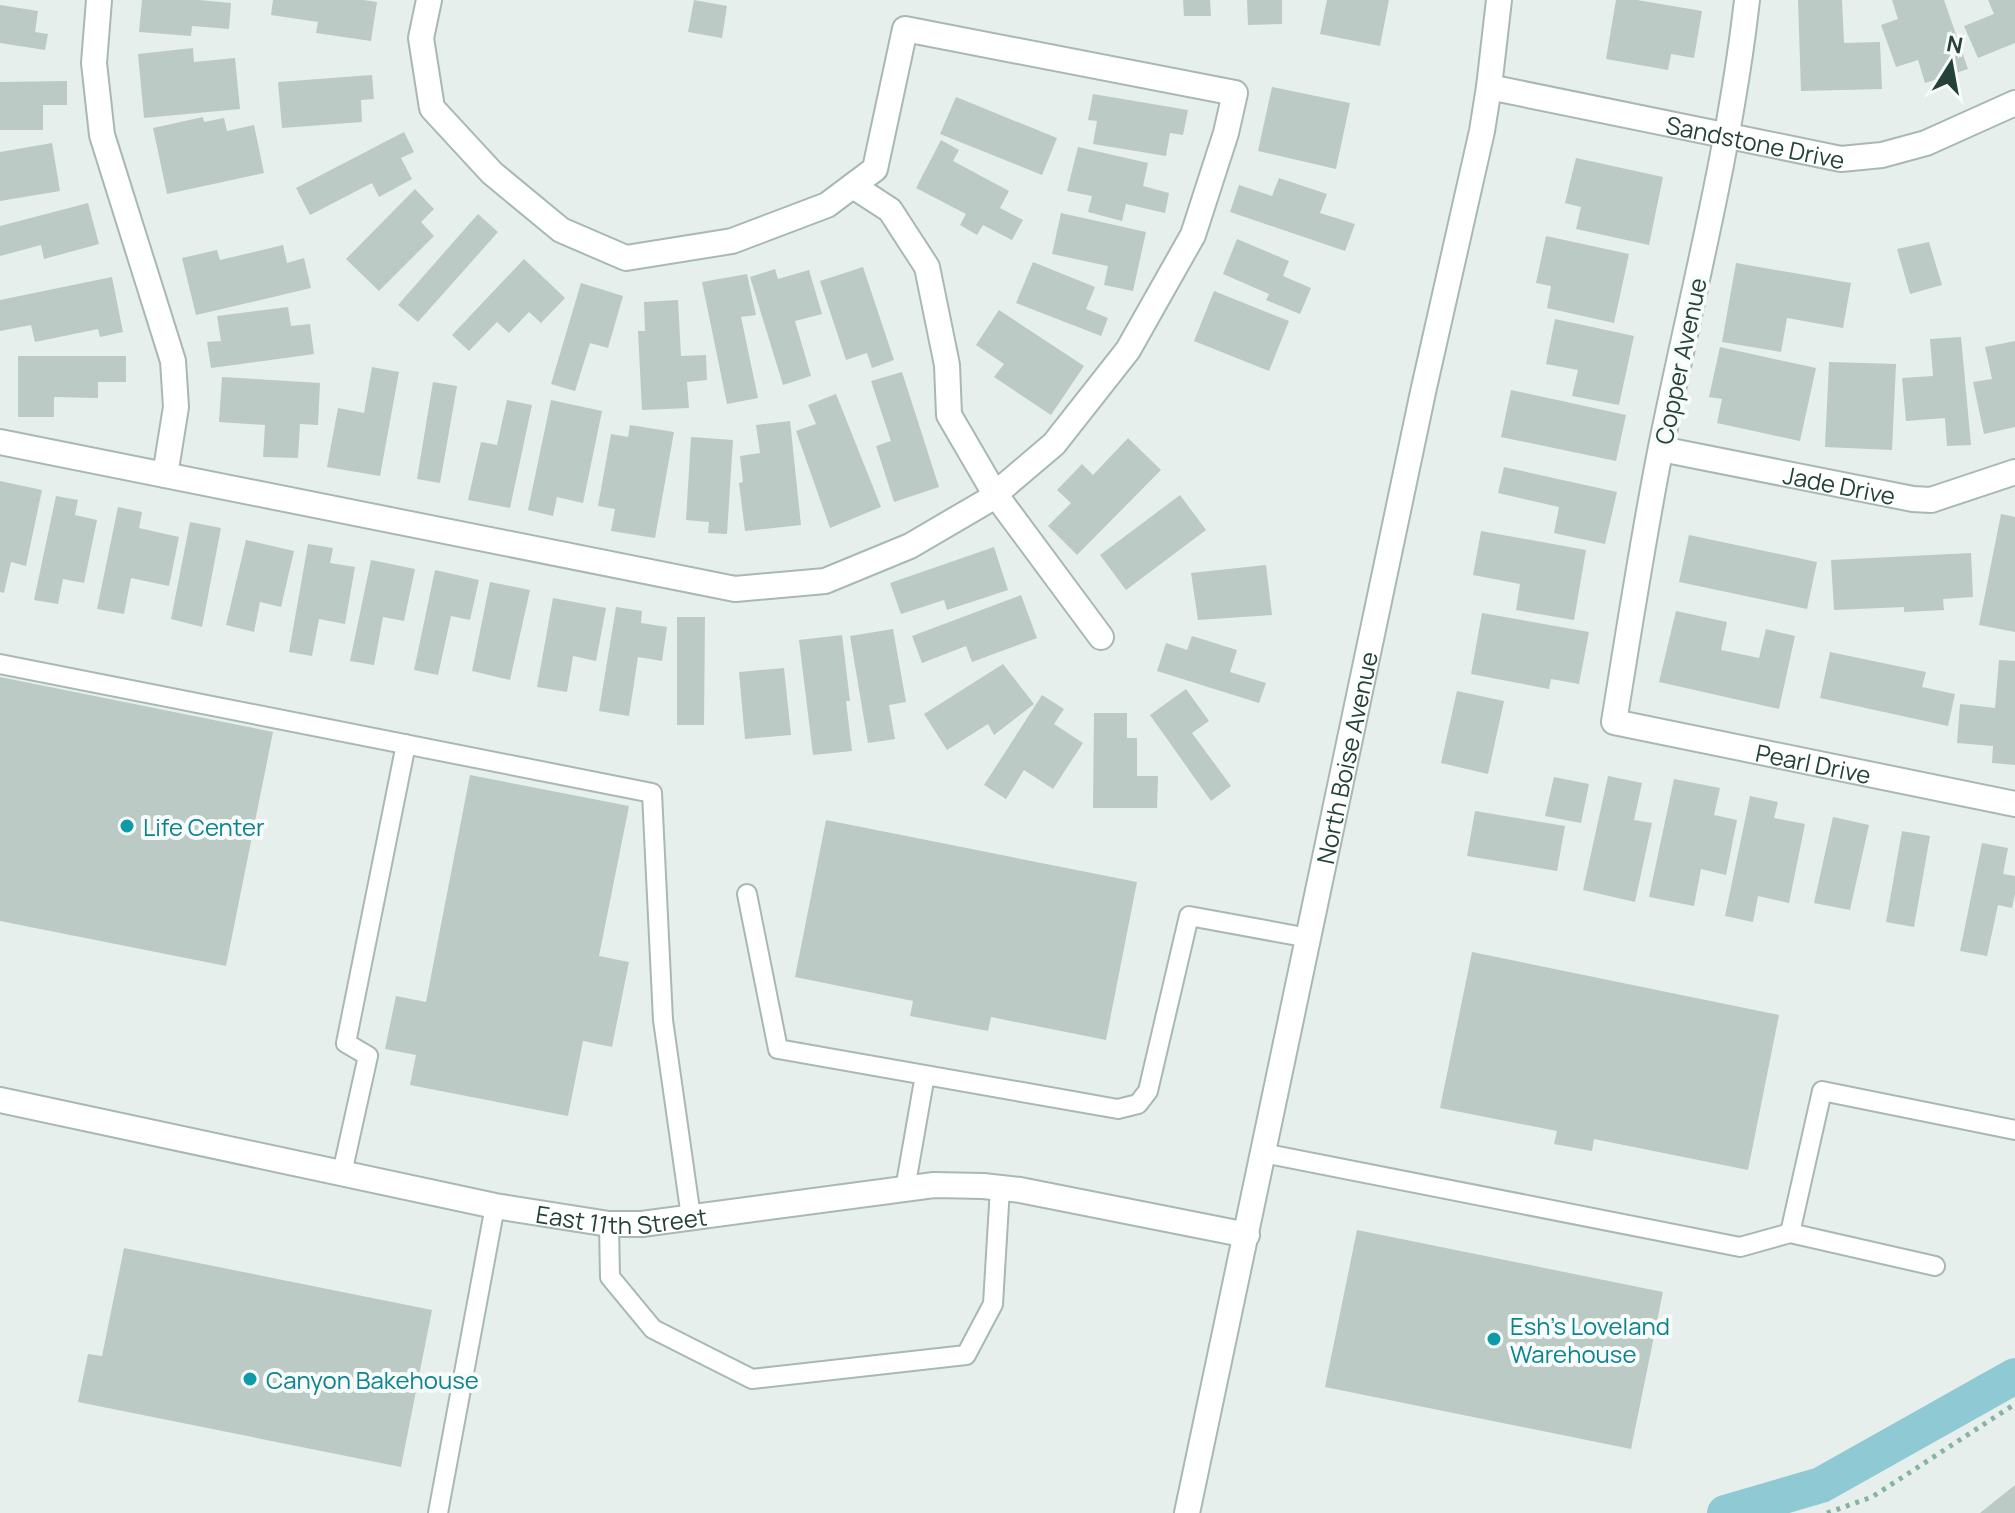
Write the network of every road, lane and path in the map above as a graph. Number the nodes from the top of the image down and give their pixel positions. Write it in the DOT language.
graph roads {
  1 [pos="99,0"];
  2 [pos="429,0"];
  3 [pos="1499,0"];
  4 [pos="1747,0"];
  5 [pos="1489,87"];
  6 [pos="2015,103"];
  7 [pos="1727,137"];
  8 [pos="853,186"];
  9 [pos="0,442"];
  10 [pos="1661,449"];
  11 [pos="2015,472"];
  12 [pos="165,475"];
  13 [pos="995,494"];
  14 [pos="1101,637"];
  15 [pos="0,664"];
  16 [pos="1614,722"];
  17 [pos="406,744"];
  18 [pos="2015,804"];
  19 [pos="747,894"];
  20 [pos="1309,938"];
  21 [pos="925,1075"];
  22 [pos="0,1100"];
  23 [pos="2015,1130"];
  24 [pos="1263,1153"];
  25 [pos="342,1173"];
  26 [pos="1000,1188"];
  27 [pos="905,1189"];
  28 [pos="495,1206"];
  29 [pos="691,1217"];
  30 [pos="609,1224"];
  31 [pos="1790,1233"];
  32 [pos="1247,1235"];
  33 [pos="1935,1266"];
  34 [pos="2015,1404"];
  35 [pos="438,1513"];
  36 [pos="1187,1513"];
  37 [pos="1827,1513"];
  1 -- 12 [label="street"];
  2 -- 8 [label="street"];
  3 -- 5 [label="street, North Boise Avenue"];
  4 -- 7 [label="street, Copper Avenue"];
  5 -- 7 [label="street, Sandstone Drive"];
  5 -- 20 [label="street, North Boise Avenue"];
  6 -- 7 [label="street, Sandstone Drive"];
  7 -- 10 [label="street, Copper Avenue"];
  8 -- 13 [label="street"];
  8 -- 13 [label="street"];
  9 -- 12 [label="street"];
  10 -- 11 [label="street, Jade Drive"];
  10 -- 16 [label="street, Copper Avenue"];
  12 -- 13 [label="street"];
  13 -- 14 [label="street"];
  15 -- 17 [label="lane"];
  16 -- 18 [label="street, Pearl Drive"];
  17 -- 25 [label="lane"];
  17 -- 29 [label="lane"];
  19 -- 21 [label="lane"];
  20 -- 21 [label="lane"];
  20 -- 24 [label="street, North Boise Avenue"];
  21 -- 27 [label="lane"];
  22 -- 25 [label="street, East 11th Street"];
  23 -- 31 [label="lane"];
  24 -- 31 [label="lane"];
  24 -- 32 [label="street, North Boise Avenue"];
  25 -- 28 [label="street, East 11th Street"];
  26 -- 27 [label="street, East 11th Street"];
  26 -- 30 [label="lane"];
  26 -- 32 [label="street, East 11th Street"];
  27 -- 29 [label="street, East 11th Street"];
  28 -- 30 [label="street, East 11th Street"];
  28 -- 35 [label="lane"];
  29 -- 30 [label="street, East 11th Street"];
  31 -- 33 [label="lane"];
  32 -- 36 [label="street, North Boise Avenue"];
  34 -- 37 [label="path"];
}
